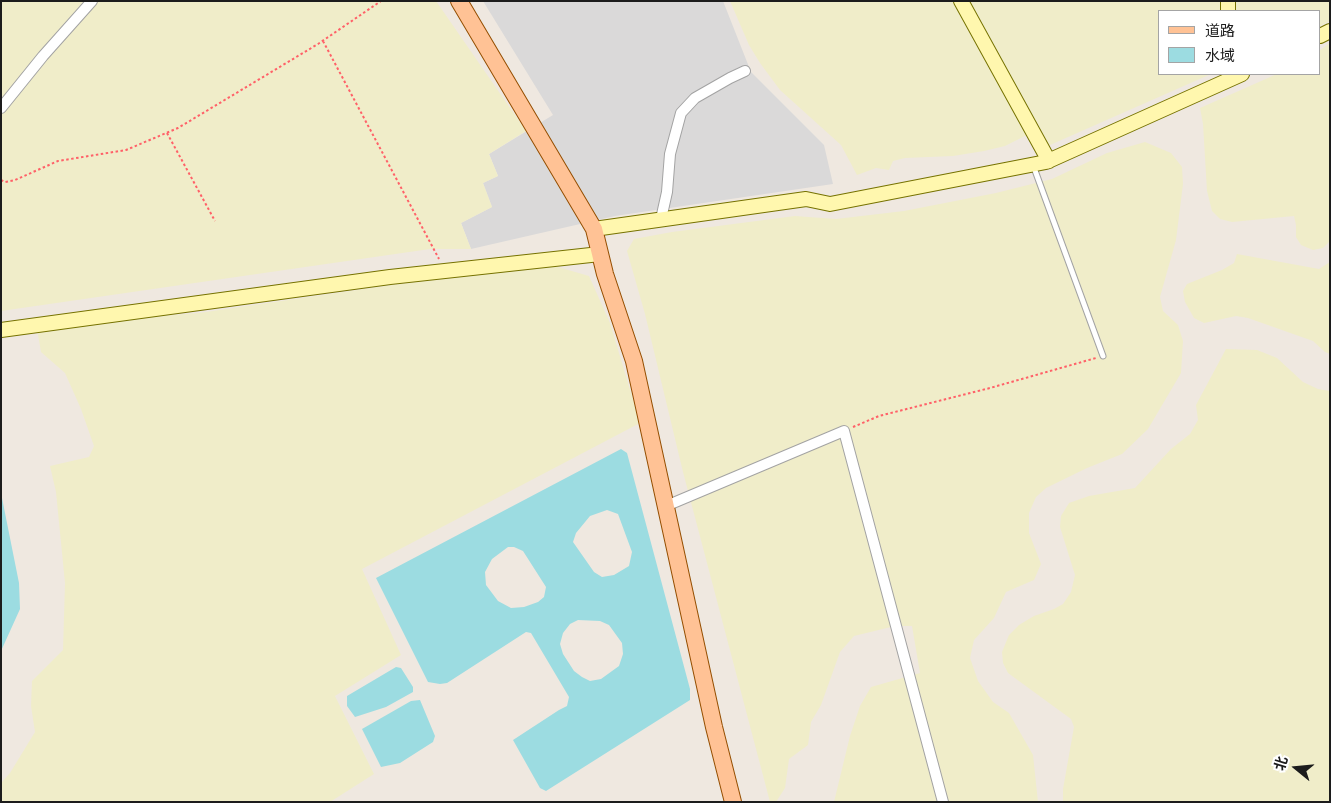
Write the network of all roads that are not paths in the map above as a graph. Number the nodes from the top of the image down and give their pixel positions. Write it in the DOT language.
graph roads {
  1 [pos="92,1"];
  2 [pos="460,1"];
  3 [pos="961,1"];
  4 [pos="745,71"];
  5 [pos="1235,75"];
  6 [pos="1,108"];
  7 [pos="1049,161"];
  8 [pos="1033,165"];
  9 [pos="661,219"];
  10 [pos="594,229"];
  11 [pos="600,254"];
  12 [pos="1,330"];
  13 [pos="1103,356"];
  14 [pos="666,506"];
  15 [pos="733,802"];
  16 [pos="943,802"];
  1 -- 6 [label="street"];
  2 -- 10 [label="main road"];
  3 -- 7 [label="street"];
  4 -- 9 [label="street"];
  5 -- 7 [label="street"];
  7 -- 8 [label="street"];
  8 -- 9 [label="street"];
  8 -- 13 [label="lane"];
  9 -- 10 [label="street"];
  10 -- 11 [label="main road"];
  11 -- 12 [label="street"];
  11 -- 14 [label="main road"];
  14 -- 15 [label="main road"];
  14 -- 16 [label="street"];
}
